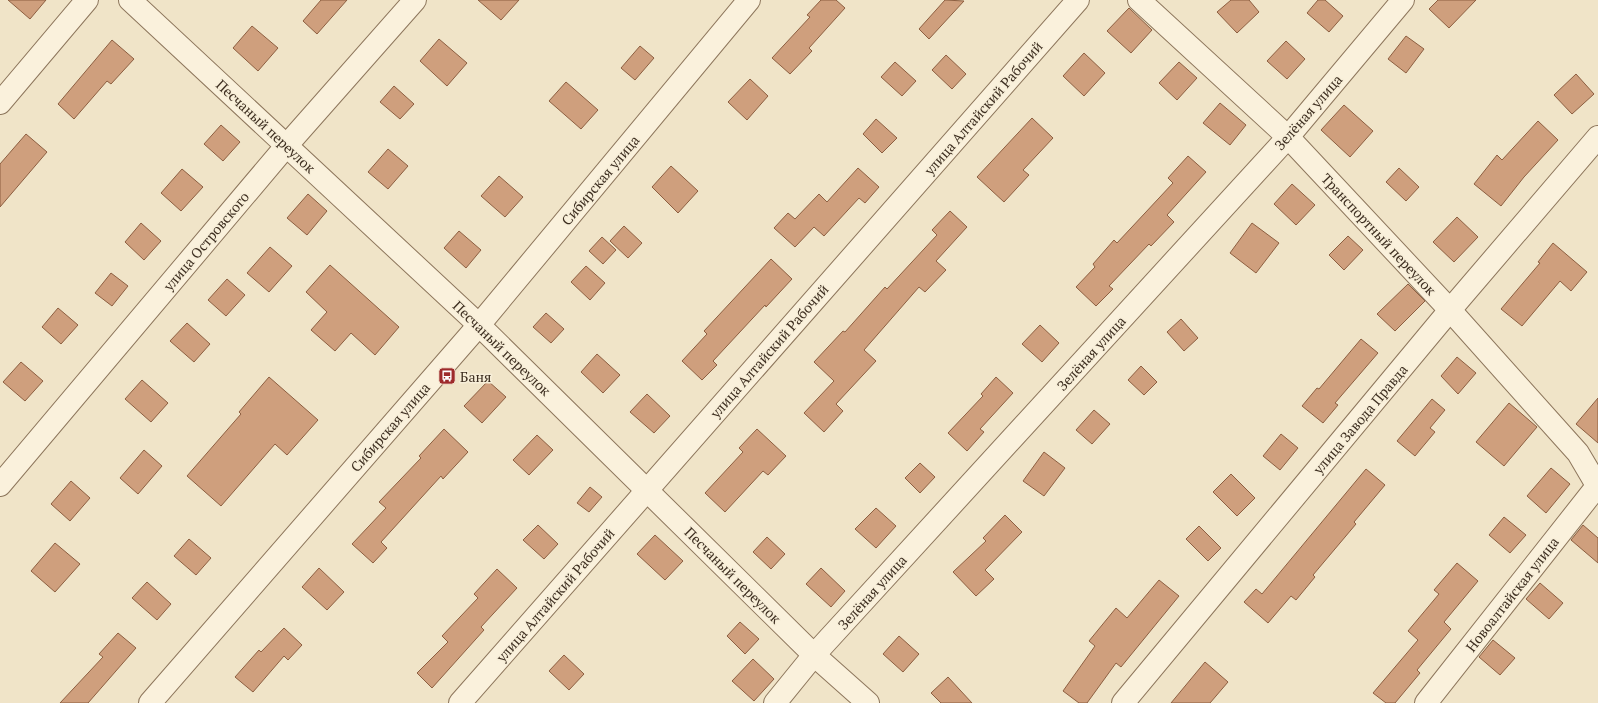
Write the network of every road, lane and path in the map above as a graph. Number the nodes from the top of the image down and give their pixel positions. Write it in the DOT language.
graph roads {
  1 [pos="87,0"];
  2 [pos="130,0"];
  3 [pos="415,0"];
  4 [pos="750,0"];
  5 [pos="1078,0"];
  6 [pos="1139,0"];
  7 [pos="1403,0"];
  8 [pos="0,103"];
  9 [pos="1288,137"];
  10 [pos="1598,137"];
  11 [pos="287,145"];
  12 [pos="1450,310"];
  13 [pos="479,325"];
  14 [pos="0,485"];
  15 [pos="1598,486"];
  16 [pos="646,490"];
  17 [pos="814,656"];
  18 [pos="150,703"];
  19 [pos="460,703"];
  20 [pos="775,703"];
  21 [pos="868,703"];
  22 [pos="1123,703"];
  23 [pos="1426,703"];
  1 -- 8 [label="street"];
  2 -- 11 [label="street, Песчаный переулок"];
  3 -- 11 [label="street, улица Островского"];
  4 -- 13 [label="street, Сибирская улица"];
  5 -- 16 [label="street, улица Алтайский Рабочий"];
  6 -- 9 [label="street, Транспортный переулок"];
  7 -- 9 [label="street, Зелёная улица"];
  9 -- 12 [label="street, Транспортный переулок"];
  9 -- 17 [label="street, Зелёная улица"];
  10 -- 12 [label="street, улица Завода Правда"];
  11 -- 13 [label="street, Песчаный переулок"];
  11 -- 14 [label="street, улица Островского"];
  12 -- 15 [label="street, Транспортный переулок"];
  12 -- 22 [label="street, улица Завода Правда"];
  13 -- 16 [label="street, Песчаный переулок"];
  13 -- 18 [label="street, Сибирская улица"];
  15 -- 23 [label="street, Новоалтайская улица"];
  16 -- 17 [label="street, Песчаный переулок"];
  16 -- 19 [label="street, улица Алтайский Рабочий"];
  17 -- 20 [label="street, Зелёная улица"];
  17 -- 21 [label="street, Песчаный переулок"];
}
